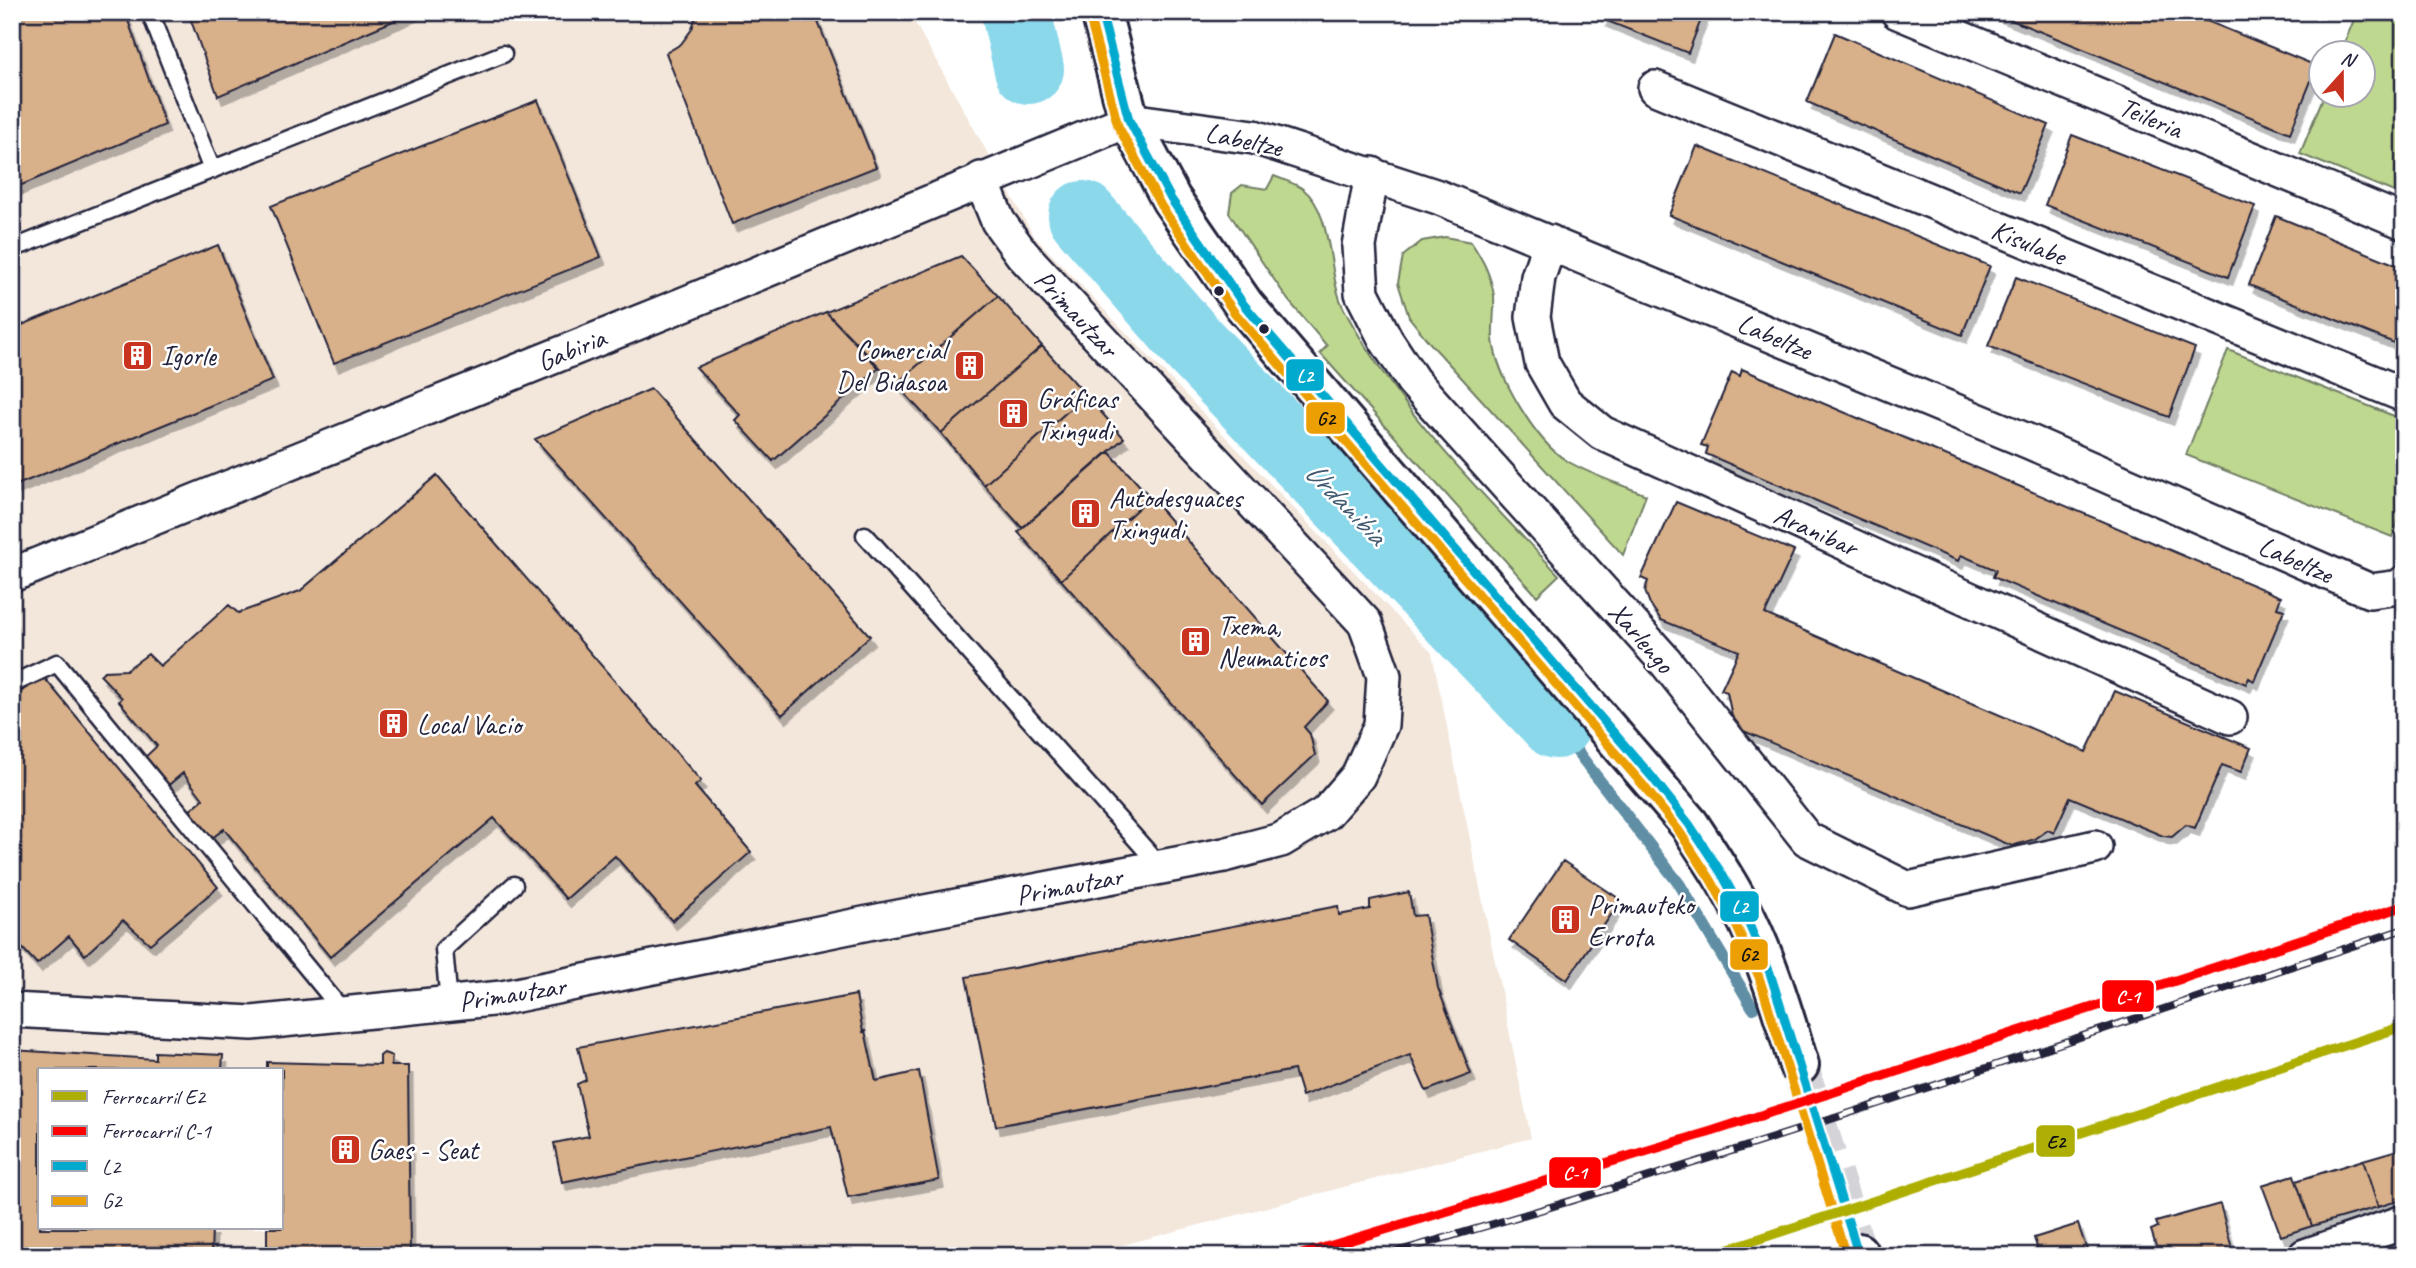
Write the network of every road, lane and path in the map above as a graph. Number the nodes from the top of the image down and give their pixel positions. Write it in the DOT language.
graph roads {
  1 [pos="150,12"];
  2 [pos="1101,12"];
  3 [pos="1898,12"];
  4 [pos="503,54"];
  5 [pos="1655,88"];
  6 [pos="1129,120"];
  7 [pos="212,170"];
  8 [pos="1372,174"];
  9 [pos="981,179"];
  10 [pos="2404,222"];
  11 [pos="1550,242"];
  12 [pos="12,249"];
  13 [pos="2404,395"];
  14 [pos="865,535"];
  15 [pos="12,575"];
  16 [pos="2404,583"];
  17 [pos="12,684"];
  18 [pos="2230,717"];
  19 [pos="2095,847"];
  20 [pos="1161,867"];
  21 [pos="514,885"];
  22 [pos="449,1004"];
  23 [pos="12,1010"];
  24 [pos="345,1014"];
  25 [pos="1799,1065"];
  26 [pos="2404,1222"];
  27 [pos="2305,1256"];
  1 -- 7 [label="lane"];
  2 -- 6 [label="main road"];
  3 -- 10 [label="street, Teileria"];
  4 -- 7 [label="lane"];
  5 -- 13 [label="street, Kisulabe"];
  6 -- 8 [label="street, Labeltze"];
  6 -- 9 [label="street, Gabiria"];
  6 -- 25 [label="main road"];
  7 -- 12 [label="lane"];
  8 -- 11 [label="street, Labeltze"];
  8 -- 19 [label="street, Xarlengo"];
  9 -- 15 [label="street, Gabiria"];
  9 -- 20 [label="street, Primautzar"];
  11 -- 16 [label="street, Labeltze"];
  11 -- 18 [label="street, Aranibar"];
  14 -- 20 [label="lane"];
  17 -- 24 [label="lane"];
  20 -- 22 [label="street, Primautzar"];
  21 -- 22 [label="lane"];
  22 -- 24 [label="street, Primautzar"];
  23 -- 24 [label="street, Primautzar"];
  26 -- 27 [label="street"];
}
